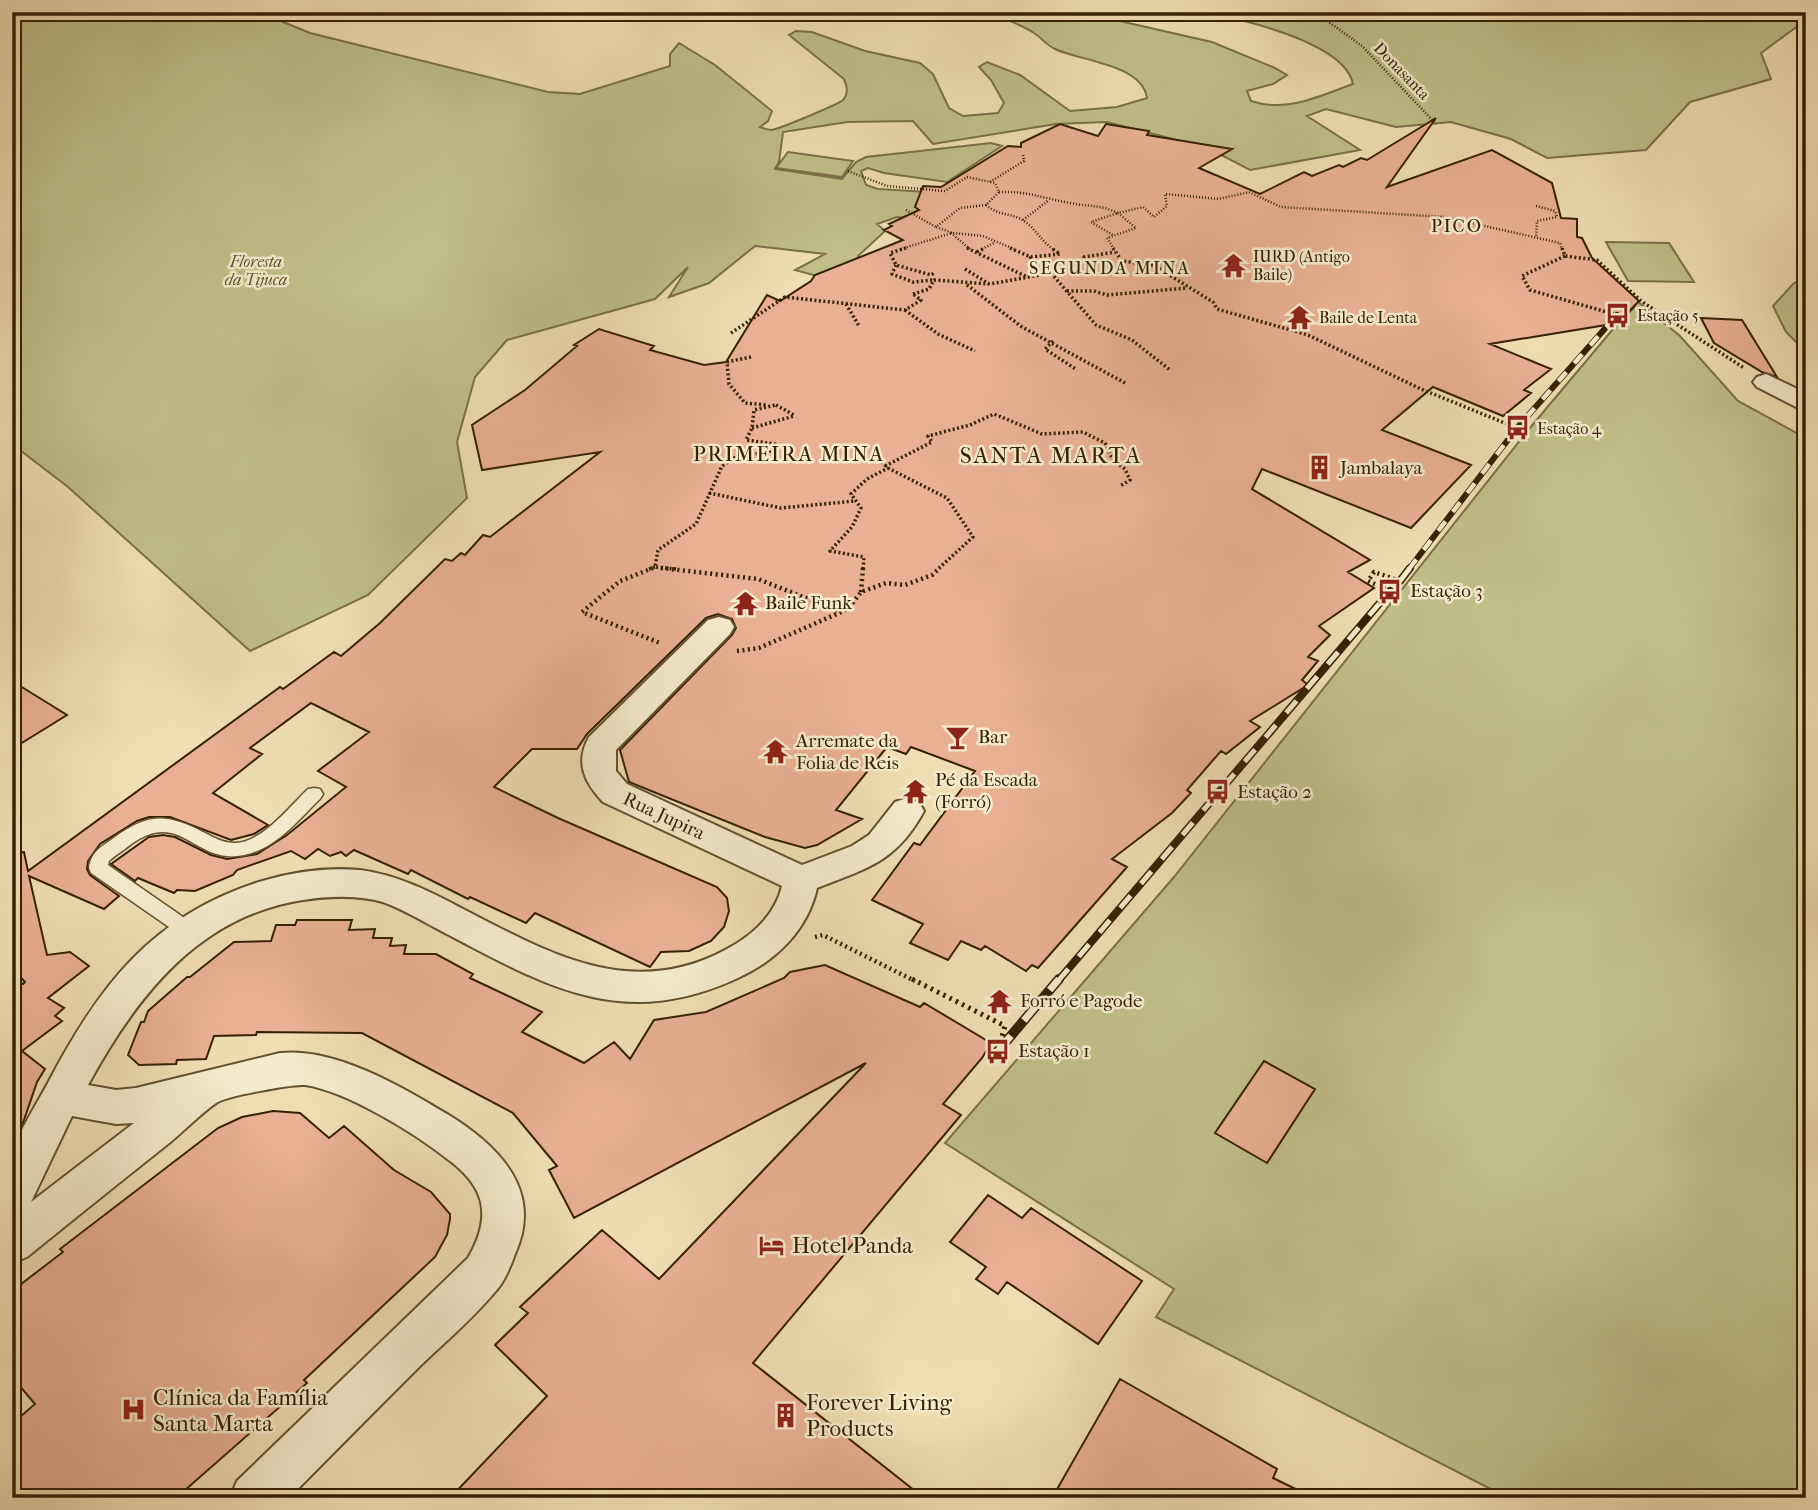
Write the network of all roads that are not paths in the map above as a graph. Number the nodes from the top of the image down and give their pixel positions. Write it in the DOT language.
graph roads {
  1 [pos="1766,382"];
  2 [pos="1806,404"];
  3 [pos="719,627"];
  4 [pos="314,794"];
  5 [pos="907,811"];
  6 [pos="801,880"];
  7 [pos="190,931"];
  8 [pos="206,1089"];
  9 [pos="61,1097"];
  10 [pos="12,1198"];
  11 [pos="12,1243"];
  12 [pos="254,1498"];
  1 -- 2 [label="street"];
  3 -- 6 [label="street, Rua Jupira"];
  4 -- 7 [label="lane"];
  5 -- 6 [label="street"];
  6 -- 7 [label="street"];
  7 -- 9 [label="street"];
  8 -- 9 [label="street"];
  8 -- 11 [label="street"];
  8 -- 12 [label="street"];
  9 -- 10 [label="street"];
}
